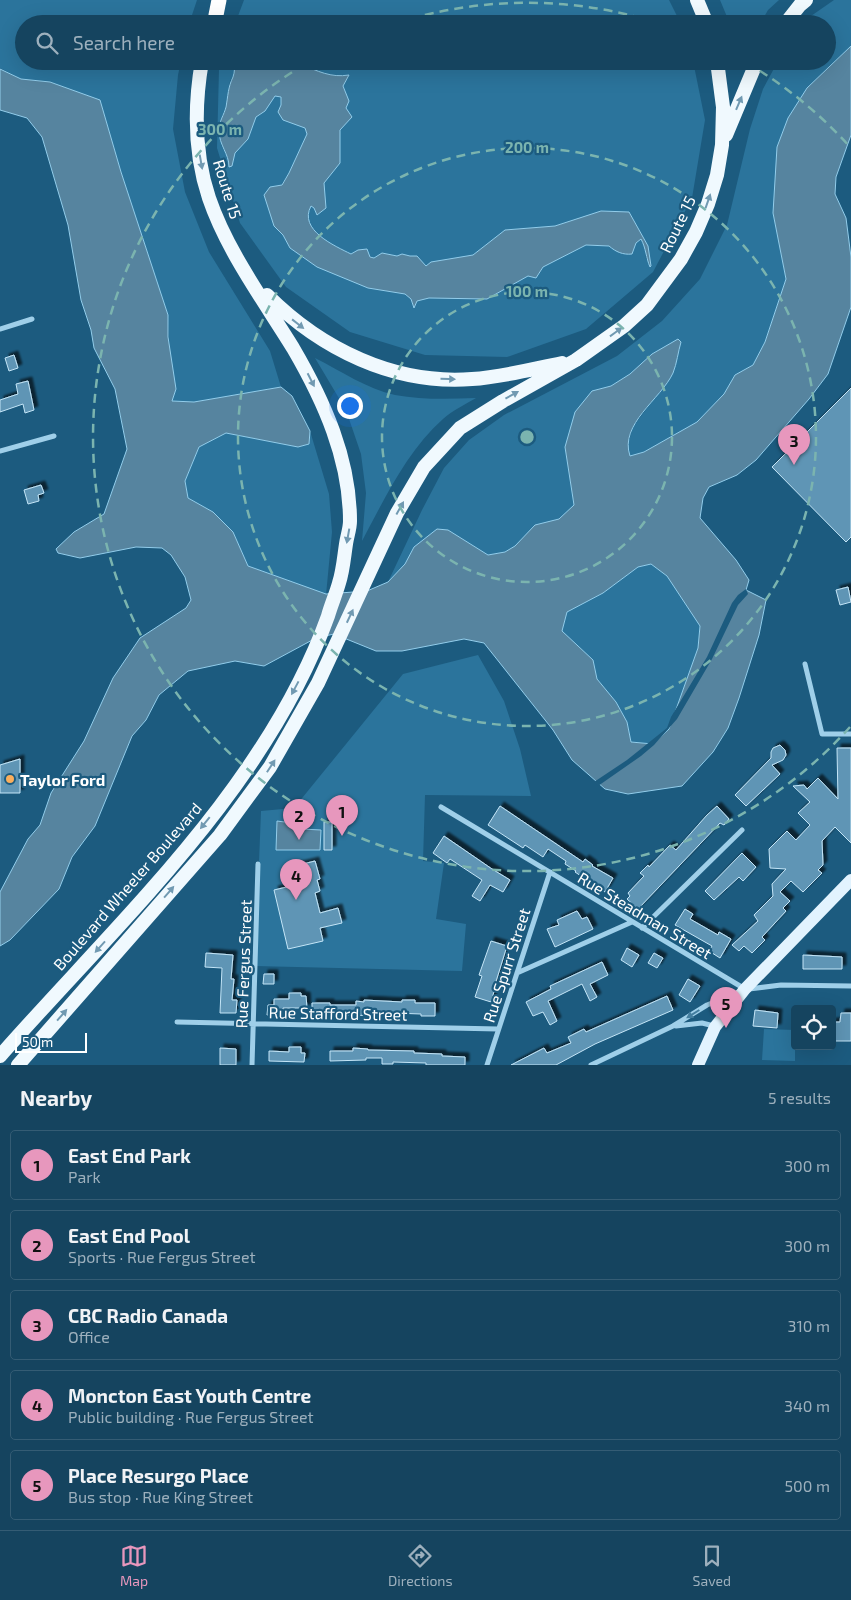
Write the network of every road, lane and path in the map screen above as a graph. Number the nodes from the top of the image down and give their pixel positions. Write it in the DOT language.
graph roads {
  1 [pos="219,0"];
  2 [pos="224,0"];
  3 [pos="697,0"];
  4 [pos="806,0"];
  5 [pos="216,15"];
  6 [pos="217,15"];
  7 [pos="703,15"];
  8 [pos="792,15"];
  9 [pos="201,70"];
  10 [pos="718,70"];
  11 [pos="753,70"];
  12 [pos="722,145"];
  13 [pos="241,264"];
  14 [pos="32,319"];
  15 [pos="0,328"];
  16 [pos="576,360"];
  17 [pos="54,436"];
  18 [pos="0,451"];
  19 [pos="804,664"];
  20 [pos="851,734"];
  21 [pos="441,807"];
  22 [pos="742,830"];
  23 [pos="258,864"];
  24 [pos="550,872"];
  25 [pos="851,880"];
  26 [pos="632,922"];
  27 [pos="642,928"];
  28 [pos="517,973"];
  29 [pos="851,986"];
  30 [pos="745,989"];
  31 [pos="177,1022"];
  32 [pos="254,1023"];
  33 [pos="673,1026"];
  34 [pos="715,1027"];
  35 [pos="498,1029"];
  36 [pos="30,1051"];
  37 [pos="1,1054"];
  38 [pos="18,1065"];
  39 [pos="24,1065"];
  40 [pos="252,1065"];
  41 [pos="487,1065"];
  42 [pos="591,1065"];
  43 [pos="698,1065"];
  1 -- 5 [label="highway"];
  2 -- 6 [label="highway"];
  3 -- 7 [label="highway"];
  4 -- 8 [label="highway"];
  9 -- 13 [label="highway, Route 15, one-way"];
  10 -- 12 [label="highway, Route 15"];
  12 -- 11 [label="highway, one-way"];
  16 -- 12 [label="highway, Route 15, one-way"];
  13 -- 16 [label="highway, one-way"];
  13 -- 37 [label="highway, Boulevard Wheeler Boulevard, one-way"];
  14 -- 15 [label="street"];
  36 -- 16 [label="highway, one-way"];
  17 -- 18 [label="street"];
  19 -- 20 [label="street"];
  21 -- 24 [label="street, Rue Steadman Street"];
  22 -- 27 [label="street"];
  23 -- 32 [label="street, Rue Fergus Street"];
  24 -- 26 [label="street, Rue Steadman Street"];
  24 -- 28 [label="street, Rue Spurr Street"];
  25 -- 30 [label="main road"];
  26 -- 27 [label="street, Rue Steadman Street"];
  26 -- 28 [label="street"];
  27 -- 30 [label="street, Rue Steadman Street"];
  28 -- 35 [label="street, Rue Spurr Street"];
  29 -- 30 [label="street"];
  30 -- 33 [label="street, one-way"];
  30 -- 34 [label="main road"];
  31 -- 32 [label="street, Rue Stafford Street"];
  32 -- 35 [label="street, Rue Stafford Street"];
  32 -- 40 [label="street, Rue Fergus Street"];
  33 -- 34 [label="street"];
  33 -- 42 [label="street"];
  34 -- 43 [label="main road"];
  35 -- 41 [label="street, Rue Spurr Street"];
  36 -- 38 [label="highway"];
  36 -- 39 [label="highway"];
}
